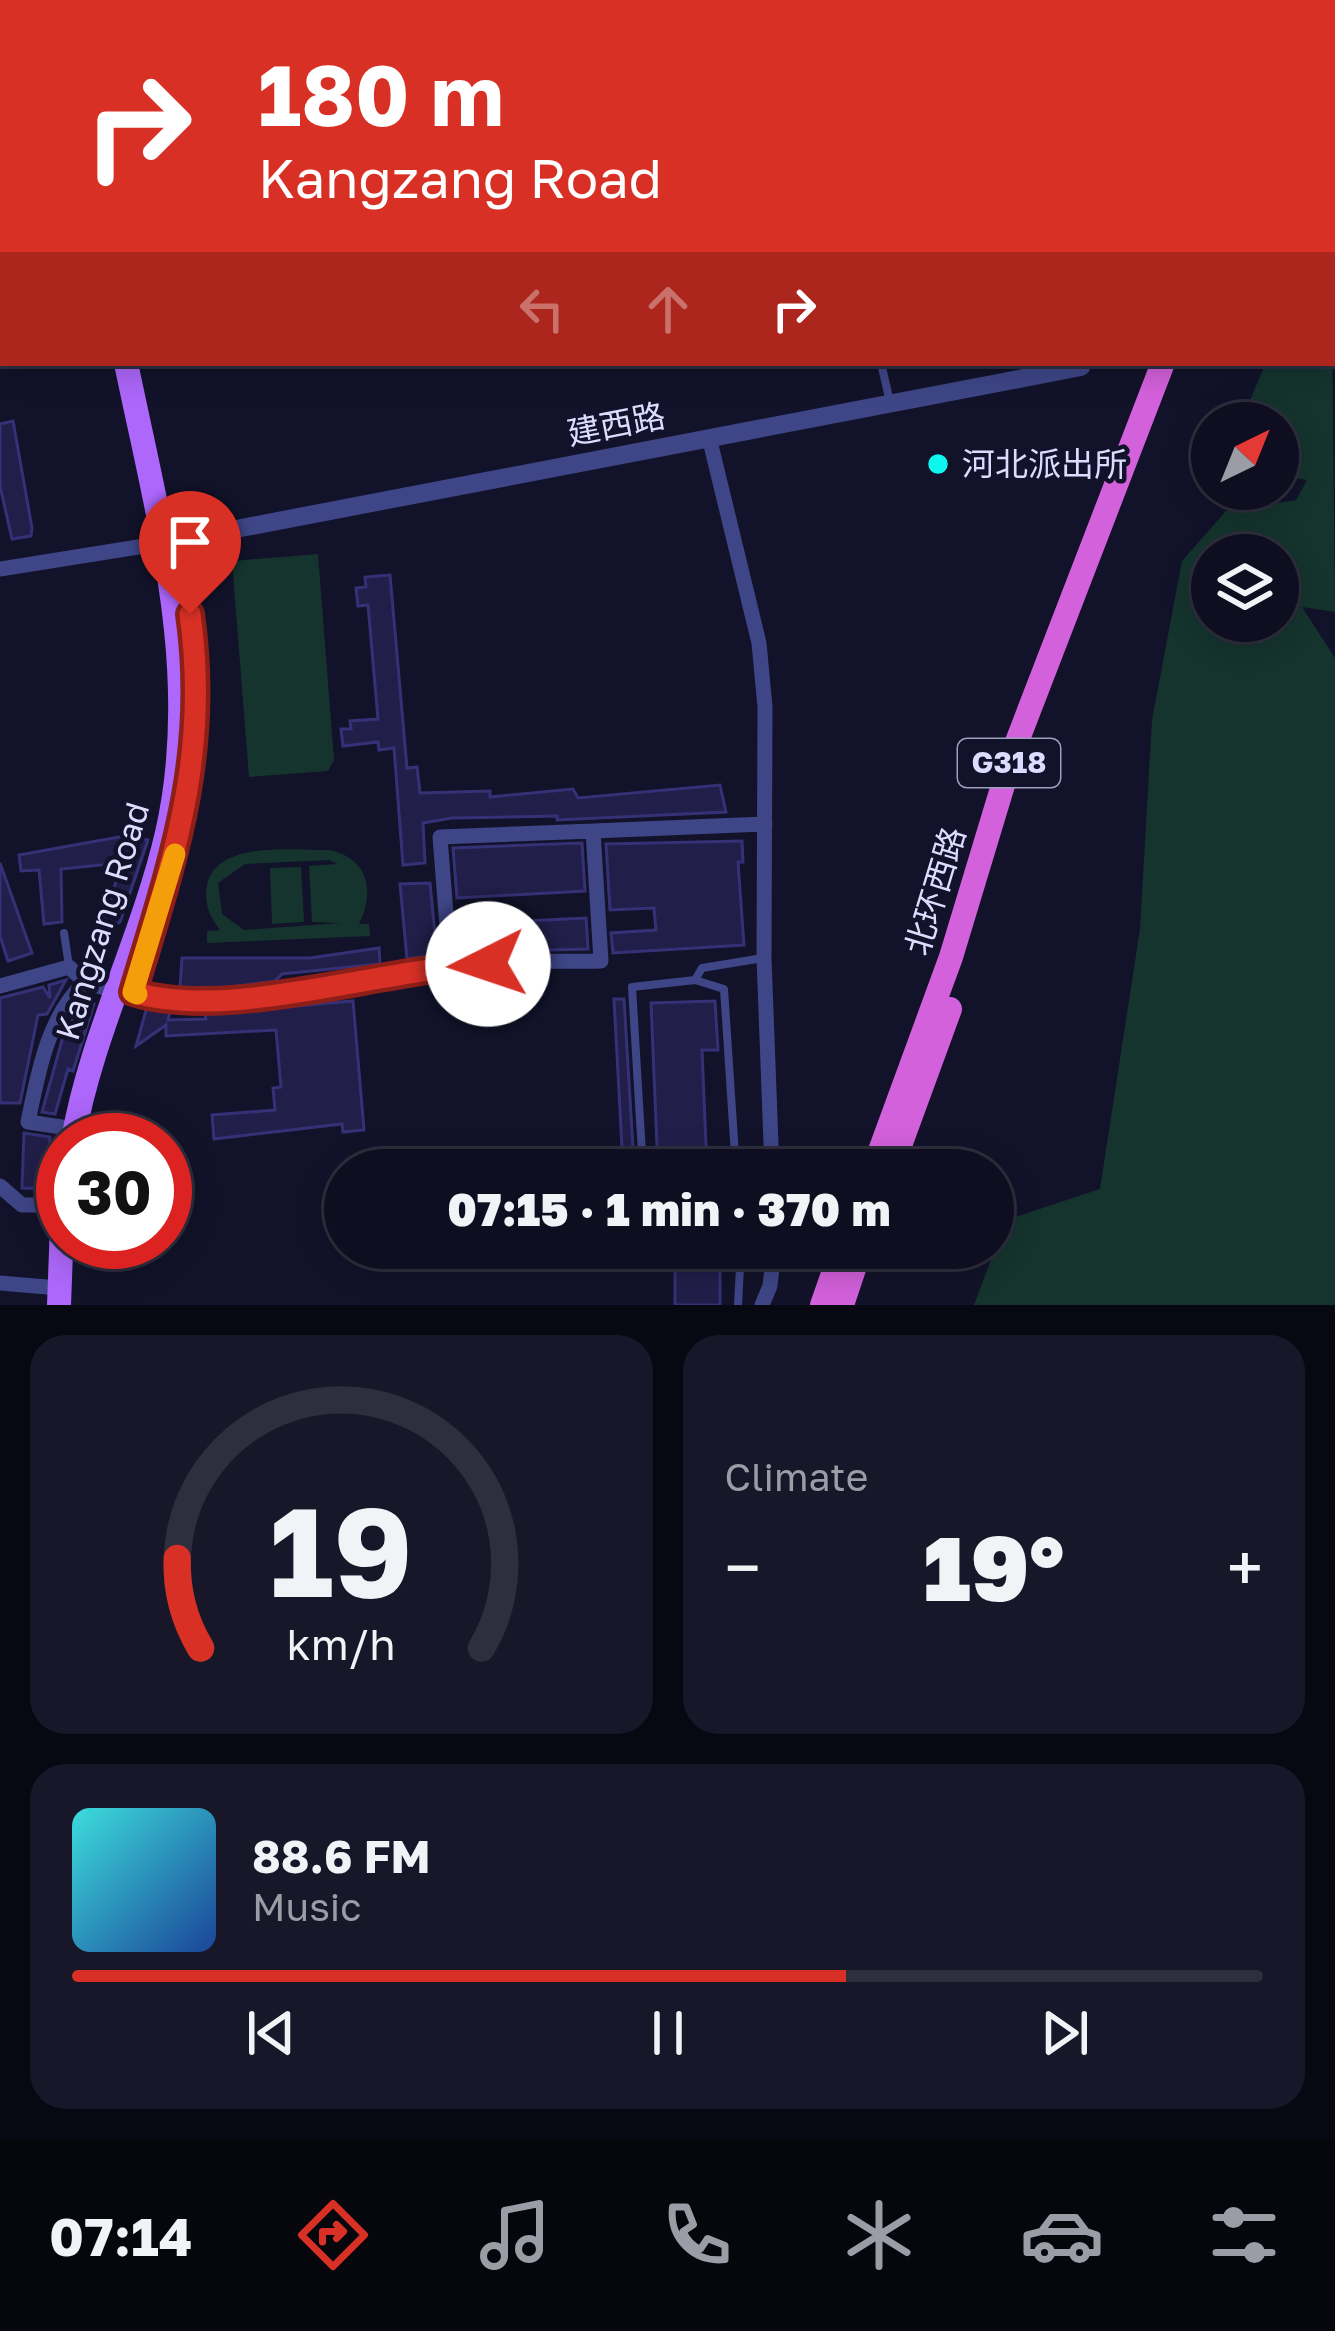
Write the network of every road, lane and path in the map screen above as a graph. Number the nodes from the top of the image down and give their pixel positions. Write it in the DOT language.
graph roads {
  1 [pos="127,366"];
  2 [pos="140,366"];
  3 [pos="882,366"];
  4 [pos="1162,366"];
  5 [pos="1176,366"];
  6 [pos="1081,367"];
  7 [pos="1003,372"];
  8 [pos="890,403"];
  9 [pos="709,437"];
  10 [pos="169,541"];
  11 [pos="0,569"];
  12 [pos="765,824"];
  13 [pos="593,831"];
  14 [pos="64,933"];
  15 [pos="764,958"];
  16 [pos="450,965"];
  17 [pos="69,968"];
  18 [pos="695,980"];
  19 [pos="85,982"];
  20 [pos="0,986"];
  21 [pos="125,992"];
  22 [pos="86,1113"];
  23 [pos="36,1124"];
  24 [pos="642,1149"];
  25 [pos="735,1149"];
  26 [pos="771,1149"];
  27 [pos="881,1149"];
  28 [pos="899,1149"];
  29 [pos="0,1186"];
  30 [pos="36,1204"];
  31 [pos="69,1269"];
  32 [pos="740,1269"];
  33 [pos="772,1269"];
  34 [pos="835,1269"];
  35 [pos="854,1269"];
  36 [pos="0,1283"];
  37 [pos="63,1299"];
  38 [pos="738,1305"];
  39 [pos="762,1305"];
  40 [pos="822,1305"];
  41 [pos="842,1305"];
  1 -- 10 [label="main road, Kangzang Road"];
  2 -- 10 [label="main road, Kangzang Road"];
  3 -- 8 [label="lane"];
  4 -- 27 [label="highway, 北环西路 / G318"];
  5 -- 28 [label="highway, 北环西路 / G318"];
  6 -- 7 [label="street, 建西路"];
  7 -- 8 [label="street, 建西路"];
  8 -- 9 [label="street, 建西路"];
  9 -- 10 [label="street, 建西路"];
  9 -- 12 [label="street"];
  10 -- 11 [label="street"];
  10 -- 21 [label="main road, Kangzang Road"];
  12 -- 13 [label="street"];
  12 -- 15 [label="street"];
  13 -- 16 [label="street"];
  13 -- 16 [label="street"];
  14 -- 17 [label="lane"];
  15 -- 18 [label="lane"];
  15 -- 26 [label="street"];
  16 -- 21 [label="street"];
  17 -- 19 [label="street"];
  17 -- 20 [label="street"];
  18 -- 24 [label="lane"];
  18 -- 25 [label="lane"];
  19 -- 21 [label="street"];
  19 -- 23 [label="street"];
  21 -- 22 [label="main road, Kangzang Road"];
  29 -- 30 [label="street"];
  31 -- 37 [label="main road"];
  32 -- 38 [label="lane"];
  33 -- 39 [label="street"];
  34 -- 40 [label="highway"];
  35 -- 41 [label="highway"];
  36 -- 37 [label="street"];
}
